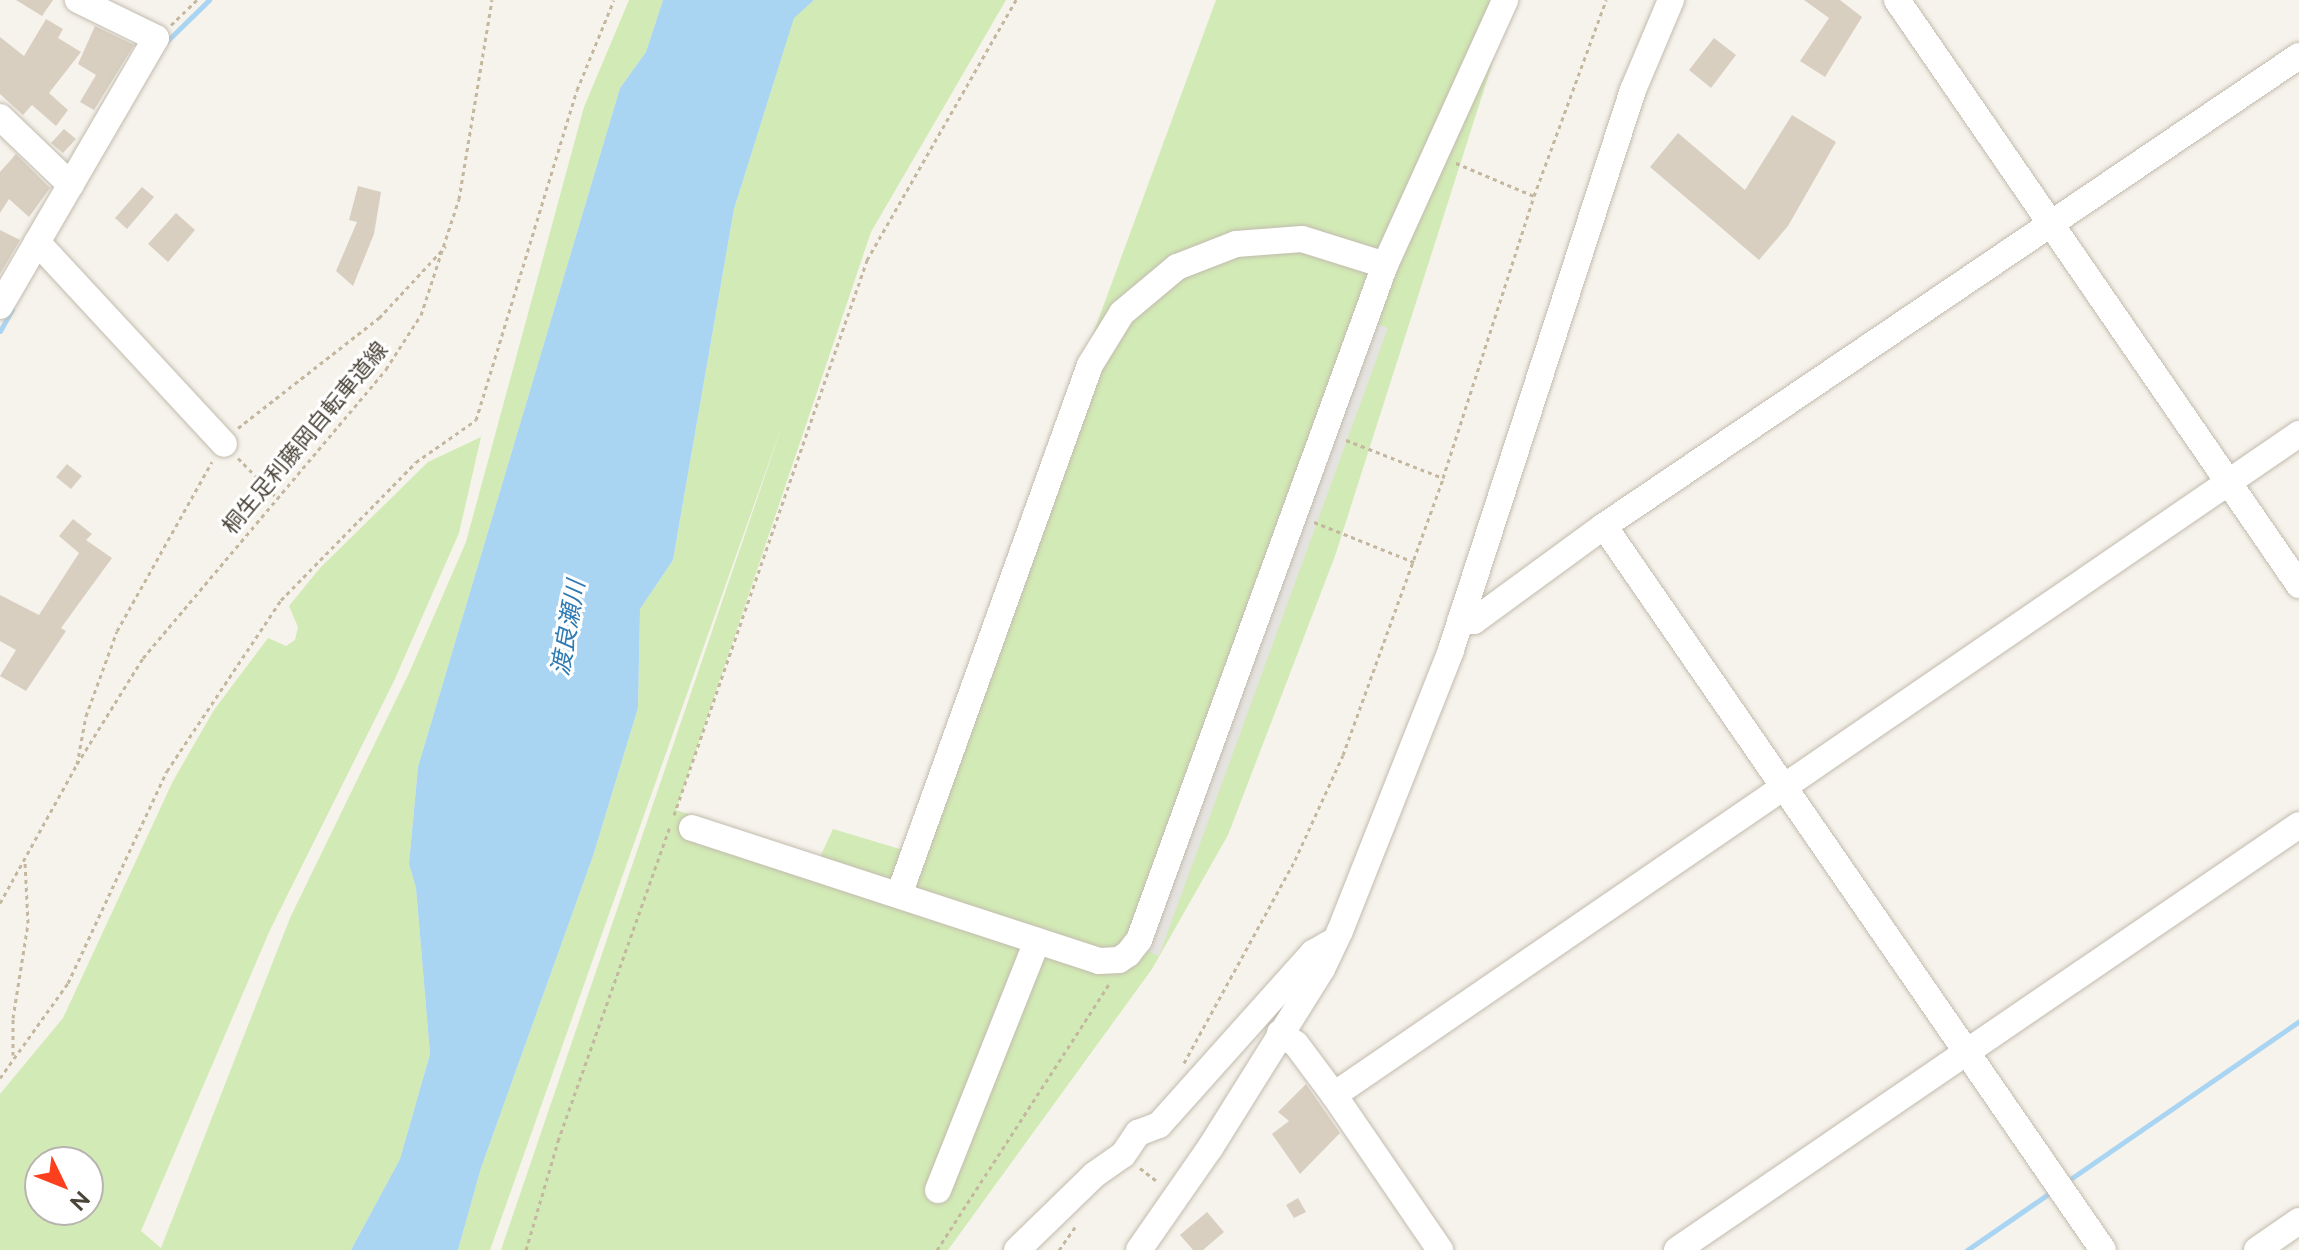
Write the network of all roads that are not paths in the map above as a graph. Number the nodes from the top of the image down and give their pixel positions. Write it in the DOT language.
graph roads {
  1 [pos="78,0"];
  2 [pos="1505,0"];
  3 [pos="1671,0"];
  4 [pos="1897,0"];
  5 [pos="2299,56"];
  6 [pos="0,117"];
  7 [pos="71,185"];
  8 [pos="2050,225"];
  9 [pos="37,242"];
  10 [pos="1385,265"];
  11 [pos="0,306"];
  12 [pos="2299,434"];
  13 [pos="224,444"];
  14 [pos="2228,482"];
  15 [pos="1604,526"];
  16 [pos="2299,585"];
  17 [pos="1460,621"];
  18 [pos="1786,789"];
  19 [pos="2299,825"];
  20 [pos="692,828"];
  21 [pos="899,895"];
  22 [pos="1336,939"];
  23 [pos="1037,941"];
  24 [pos="1280,1033"];
  25 [pos="1965,1050"];
  26 [pos="1334,1095"];
  27 [pos="938,1190"];
  28 [pos="2299,1221"];
  29 [pos="1017,1250"];
  30 [pos="1139,1250"];
  31 [pos="1440,1250"];
  32 [pos="1677,1250"];
  33 [pos="2103,1250"];
  34 [pos="2257,1250"];
  1 -- 7 [label="street"];
  2 -- 10 [label="street"];
  3 -- 17 [label="street"];
  4 -- 8 [label="street"];
  5 -- 8 [label="street"];
  6 -- 7 [label="street"];
  7 -- 9 [label="street"];
  8 -- 14 [label="street"];
  8 -- 15 [label="street"];
  9 -- 11 [label="street"];
  9 -- 13 [label="street"];
  10 -- 21 [label="street"];
  10 -- 23 [label="street"];
  12 -- 14 [label="street"];
  14 -- 16 [label="street"];
  14 -- 18 [label="street"];
  15 -- 17 [label="street"];
  15 -- 18 [label="street"];
  17 -- 22 [label="street"];
  18 -- 25 [label="street"];
  18 -- 26 [label="street"];
  19 -- 25 [label="street"];
  20 -- 21 [label="street"];
  21 -- 23 [label="street"];
  22 -- 24 [label="street"];
  22 -- 29 [label="street"];
  23 -- 27 [label="street"];
  24 -- 26 [label="street"];
  24 -- 30 [label="street"];
  25 -- 32 [label="street"];
  25 -- 33 [label="street"];
  26 -- 31 [label="street"];
  28 -- 34 [label="street"];
}
